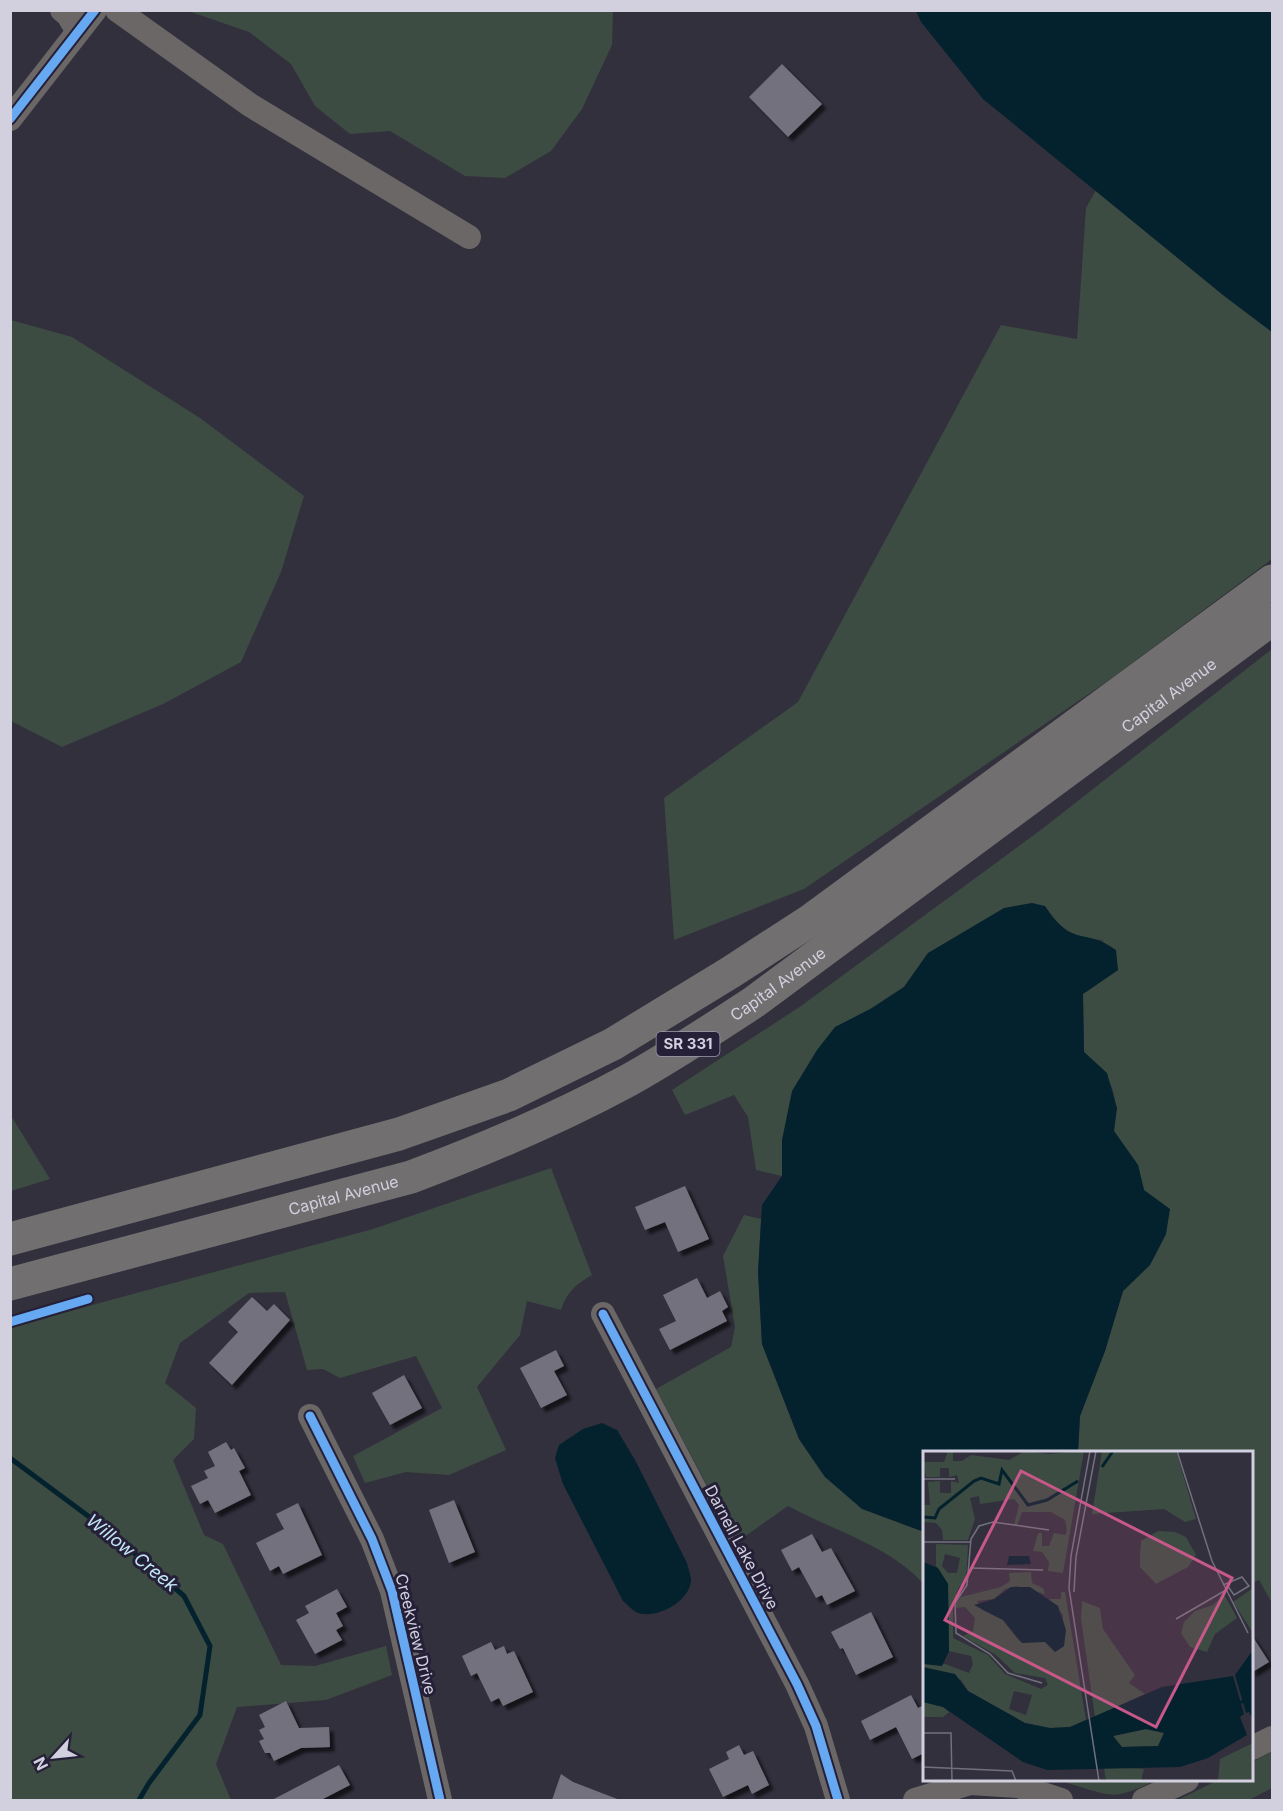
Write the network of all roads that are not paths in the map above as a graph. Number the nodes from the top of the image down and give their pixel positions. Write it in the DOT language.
graph roads {
  1 [pos="62,10"];
  2 [pos="95,10"];
  3 [pos="117,10"];
  4 [pos="78,32"];
  5 [pos="10,120"];
  6 [pos="469,237"];
  7 [pos="1272,582"];
  8 [pos="1272,619"];
  9 [pos="10,1239"];
  10 [pos="10,1284"];
  11 [pos="603,1314"];
  12 [pos="310,1416"];
  13 [pos="1272,1738"];
  14 [pos="1253,1747"];
  15 [pos="1183,1781"];
  16 [pos="440,1800"];
  17 [pos="838,1800"];
  18 [pos="915,1800"];
  19 [pos="1061,1800"];
  20 [pos="1144,1800"];
  1 -- 4 [label="street"];
  2 -- 4 [label="street"];
  3 -- 6 [label="street"];
  4 -- 5 [label="street"];
  7 -- 9 [label="highway, Capital Avenue / SR 331"];
  8 -- 10 [label="highway, Capital Avenue / SR 331"];
  11 -- 17 [label="street, Darnell Lake Drive"];
  12 -- 16 [label="street, Creekview Drive"];
  13 -- 14 [label="street"];
  15 -- 20 [label="street"];
  18 -- 19 [label="street"];
}
